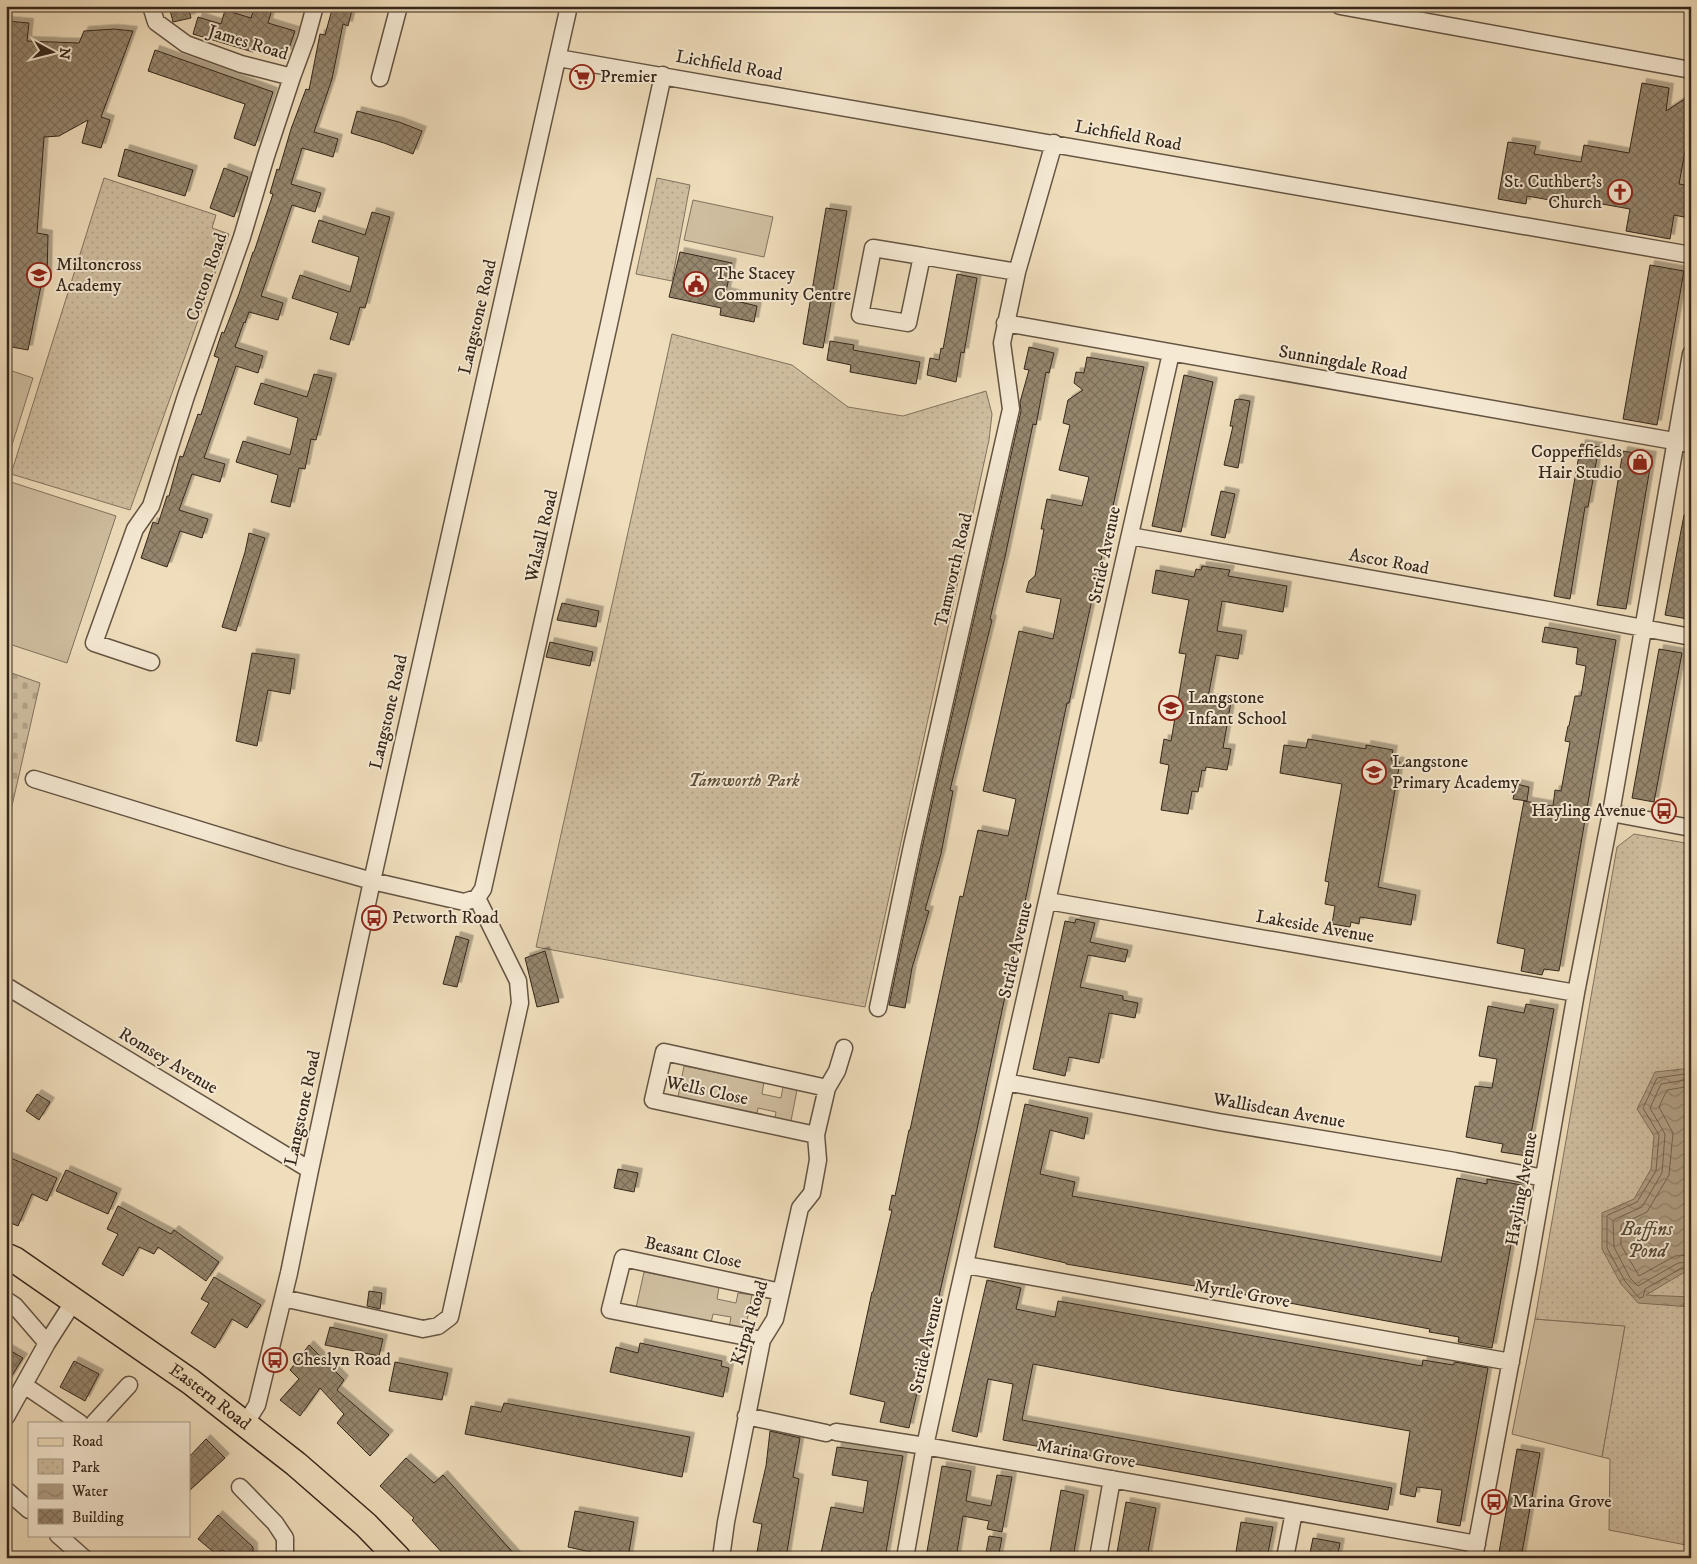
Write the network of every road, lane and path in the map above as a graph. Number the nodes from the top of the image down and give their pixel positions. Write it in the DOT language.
graph roads {
  1 [pos="151,6"];
  2 [pos="315,6"];
  3 [pos="399,6"];
  4 [pos="569,6"];
  5 [pos="1340,6"];
  6 [pos="558,58"];
  7 [pos="1691,70"];
  8 [pos="663,75"];
  9 [pos="292,77"];
  10 [pos="380,78"];
  11 [pos="1054,143"];
  12 [pos="1691,255"];
  13 [pos="922,256"];
  14 [pos="1017,272"];
  15 [pos="1006,323"];
  16 [pos="1171,353"];
  17 [pos="1691,354"];
  18 [pos="1674,441"];
  19 [pos="1691,444"];
  20 [pos="1130,536"];
  21 [pos="1642,627"];
  22 [pos="1691,637"];
  23 [pos="151,662"];
  24 [pos="34,779"];
  25 [pos="1611,813"];
  26 [pos="1691,828"];
  27 [pos="372,881"];
  28 [pos="477,898"];
  29 [pos="1048,901"];
  30 [pos="6,986"];
  31 [pos="1576,993"];
  32 [pos="878,1008"];
  33 [pos="844,1048"];
  34 [pos="1006,1082"];
  35 [pos="827,1088"];
  36 [pos="816,1135"];
  37 [pos="310,1170"];
  38 [pos="1544,1178"];
  39 [pos="6,1256"];
  40 [pos="966,1264"];
  41 [pos="781,1292"];
  42 [pos="283,1298"];
  43 [pos="6,1300"];
  44 [pos="74,1301"];
  45 [pos="762,1340"];
  46 [pos="47,1343"];
  47 [pos="1511,1362"];
  48 [pos="24,1385"];
  49 [pos="129,1385"];
  50 [pos="6,1416"];
  51 [pos="746,1416"];
  52 [pos="79,1422"];
  53 [pos="95,1422"];
  54 [pos="245,1424"];
  55 [pos="925,1446"];
  56 [pos="1112,1479"];
  57 [pos="240,1487"];
  58 [pos="6,1490"];
  59 [pos="28,1509"];
  60 [pos="1294,1512"];
  61 [pos="59,1536"];
  62 [pos="1476,1551"];
  63 [pos="84,1558"];
  64 [pos="285,1558"];
  65 [pos="398,1558"];
  66 [pos="721,1558"];
  67 [pos="905,1558"];
  68 [pos="1098,1558"];
  69 [pos="1285,1558"];
  1 -- 9 [label="street, James Road"];
  2 -- 9 [label="street, Cotton Road"];
  3 -- 10 [label="street"];
  4 -- 6 [label="street, Langstone Road"];
  5 -- 7 [label="street"];
  6 -- 8 [label="street, Lichfield Road"];
  6 -- 27 [label="street, Langstone Road"];
  8 -- 11 [label="street, Lichfield Road"];
  8 -- 28 [label="street, Walsall Road"];
  9 -- 23 [label="street, Cotton Road"];
  11 -- 12 [label="street, Lichfield Road"];
  11 -- 14 [label="street, Tamworth Road"];
  13 -- 13 [label="street"];
  13 -- 14 [label="street"];
  14 -- 15 [label="street, Tamworth Road"];
  15 -- 16 [label="street, Sunningdale Road"];
  15 -- 32 [label="street, Tamworth Road"];
  16 -- 18 [label="street, Sunningdale Road"];
  16 -- 20 [label="street, Stride Avenue"];
  17 -- 18 [label="street, Hayling Avenue"];
  18 -- 19 [label="street, Sunningdale Road"];
  18 -- 21 [label="street, Hayling Avenue"];
  20 -- 21 [label="street, Ascot Road"];
  20 -- 29 [label="street, Stride Avenue"];
  21 -- 22 [label="street, Ascot Road"];
  21 -- 25 [label="street, Hayling Avenue"];
  24 -- 27 [label="street"];
  25 -- 26 [label="street"];
  25 -- 31 [label="street, Hayling Avenue"];
  27 -- 28 [label="street"];
  27 -- 37 [label="street, Langstone Road"];
  28 -- 42 [label="street"];
  29 -- 31 [label="street, Lakeside Avenue"];
  29 -- 34 [label="street, Stride Avenue"];
  30 -- 37 [label="street, Romsey Avenue"];
  31 -- 38 [label="street, Hayling Avenue"];
  33 -- 35 [label="street, Kirpal Road"];
  34 -- 38 [label="street, Wallisdean Avenue"];
  34 -- 40 [label="street, Stride Avenue"];
  35 -- 36 [label="street, Kirpal Road"];
  35 -- 36 [label="street, Wells Close"];
  36 -- 41 [label="street, Kirpal Road"];
  37 -- 42 [label="street, Langstone Road"];
  38 -- 47 [label="street, Hayling Avenue"];
  39 -- 44 [label="main road, Eastern Road"];
  40 -- 47 [label="street, Myrtle Grove"];
  40 -- 55 [label="street, Stride Avenue"];
  41 -- 45 [label="street, Kirpal Road"];
  41 -- 45 [label="street, Beasant Close"];
  42 -- 54 [label="street, Langstone Road"];
  43 -- 46 [label="street"];
  44 -- 46 [label="street"];
  44 -- 54 [label="main road, Eastern Road"];
  45 -- 51 [label="street, Kirpal Road"];
  46 -- 48 [label="street"];
  47 -- 62 [label="street, Hayling Avenue"];
  48 -- 50 [label="street"];
  48 -- 52 [label="street"];
  49 -- 53 [label="street"];
  51 -- 55 [label="street, Marina Grove"];
  51 -- 66 [label="street, Kirpal Road"];
  54 -- 65 [label="main road, Eastern Road"];
  55 -- 56 [label="street, Marina Grove"];
  55 -- 67 [label="street, Stride Avenue"];
  56 -- 60 [label="street, Marina Grove"];
  56 -- 68 [label="street"];
  57 -- 64 [label="street"];
  58 -- 59 [label="street"];
  60 -- 62 [label="street, Marina Grove"];
  60 -- 69 [label="street"];
  61 -- 63 [label="street"];
}
